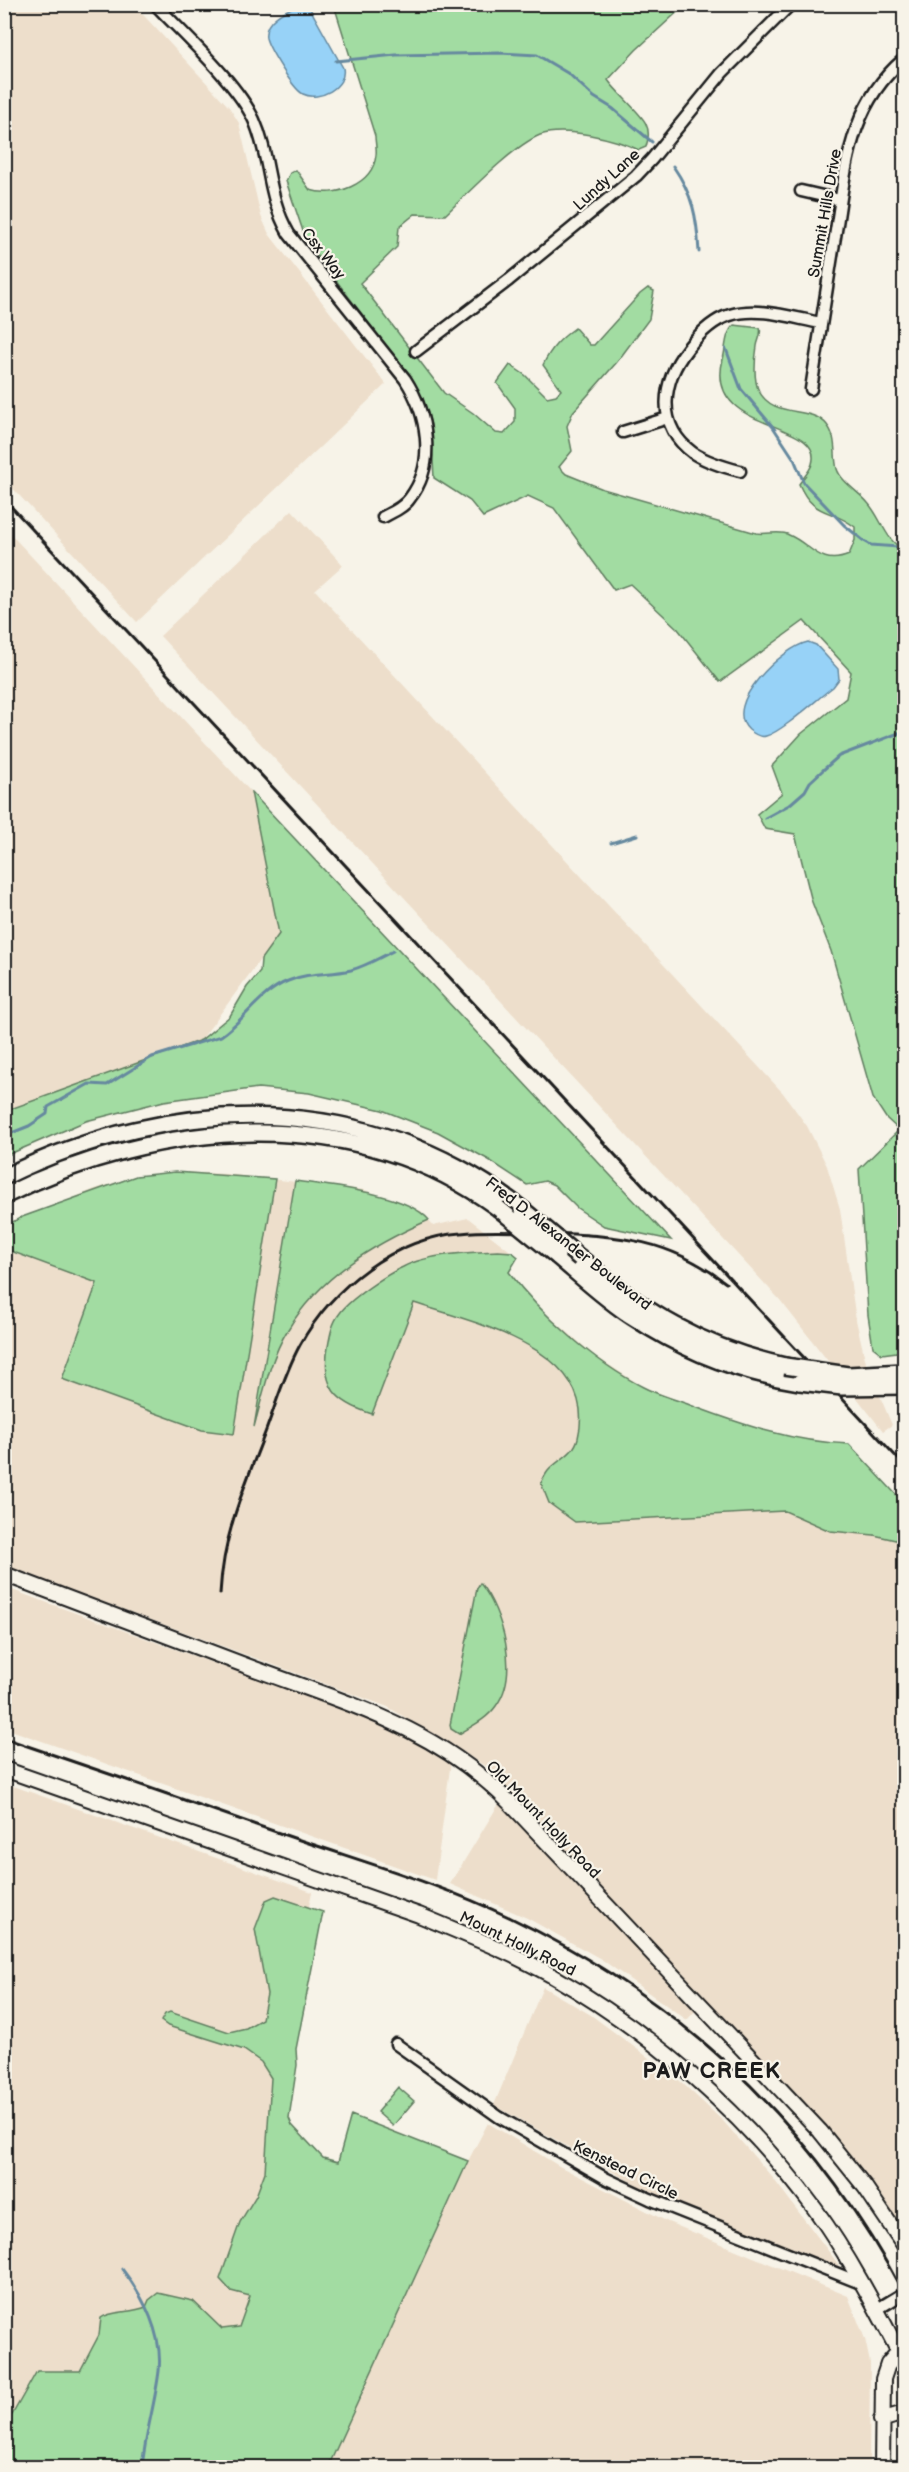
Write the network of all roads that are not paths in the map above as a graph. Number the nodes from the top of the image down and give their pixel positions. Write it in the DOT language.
graph roads {
  1 [pos="155,4"];
  2 [pos="791,4"];
  3 [pos="904,59"];
  4 [pos="801,191"];
  5 [pos="840,200"];
  6 [pos="820,323"];
  7 [pos="417,351"];
  8 [pos="811,388"];
  9 [pos="668,418"];
  10 [pos="623,432"];
  11 [pos="740,471"];
  12 [pos="383,517"];
  13 [pos="4,1177"];
  14 [pos="4,1196"];
  15 [pos="904,1372"];
  16 [pos="904,1386"];
  17 [pos="4,1574"];
  18 [pos="4,1769"];
  19 [pos="396,2044"];
  20 [pos="904,2245"];
  21 [pos="862,2284"];
  22 [pos="904,2293"];
  23 [pos="876,2310"];
  24 [pos="902,2357"];
  25 [pos="904,2413"];
  26 [pos="882,2420"];
  27 [pos="882,2468"];
  1 -- 12 [label="street, Csx Way"];
  2 -- 7 [label="street, Lundy Lane"];
  3 -- 5 [label="street, Summit Hills Drive"];
  4 -- 5 [label="street"];
  5 -- 6 [label="street, Summit Hills Drive"];
  6 -- 8 [label="street, Summit Hills Drive"];
  6 -- 9 [label="street"];
  9 -- 10 [label="street"];
  9 -- 11 [label="street"];
  13 -- 15 [label="main road, Fred D. Alexander Boulevard, bridge"];
  14 -- 16 [label="main road, Fred D. Alexander Boulevard, bridge"];
  17 -- 20 [label="street, Old Mount Holly Road"];
  18 -- 21 [label="street, Mount Holly Road"];
  19 -- 21 [label="street, Kenstead Circle"];
  21 -- 23 [label="street, Mount Holly Road"];
  22 -- 23 [label="street"];
  23 -- 24 [label="street, Mount Holly Road"];
  24 -- 26 [label="street"];
  25 -- 26 [label="street"];
  26 -- 27 [label="street"];
}
